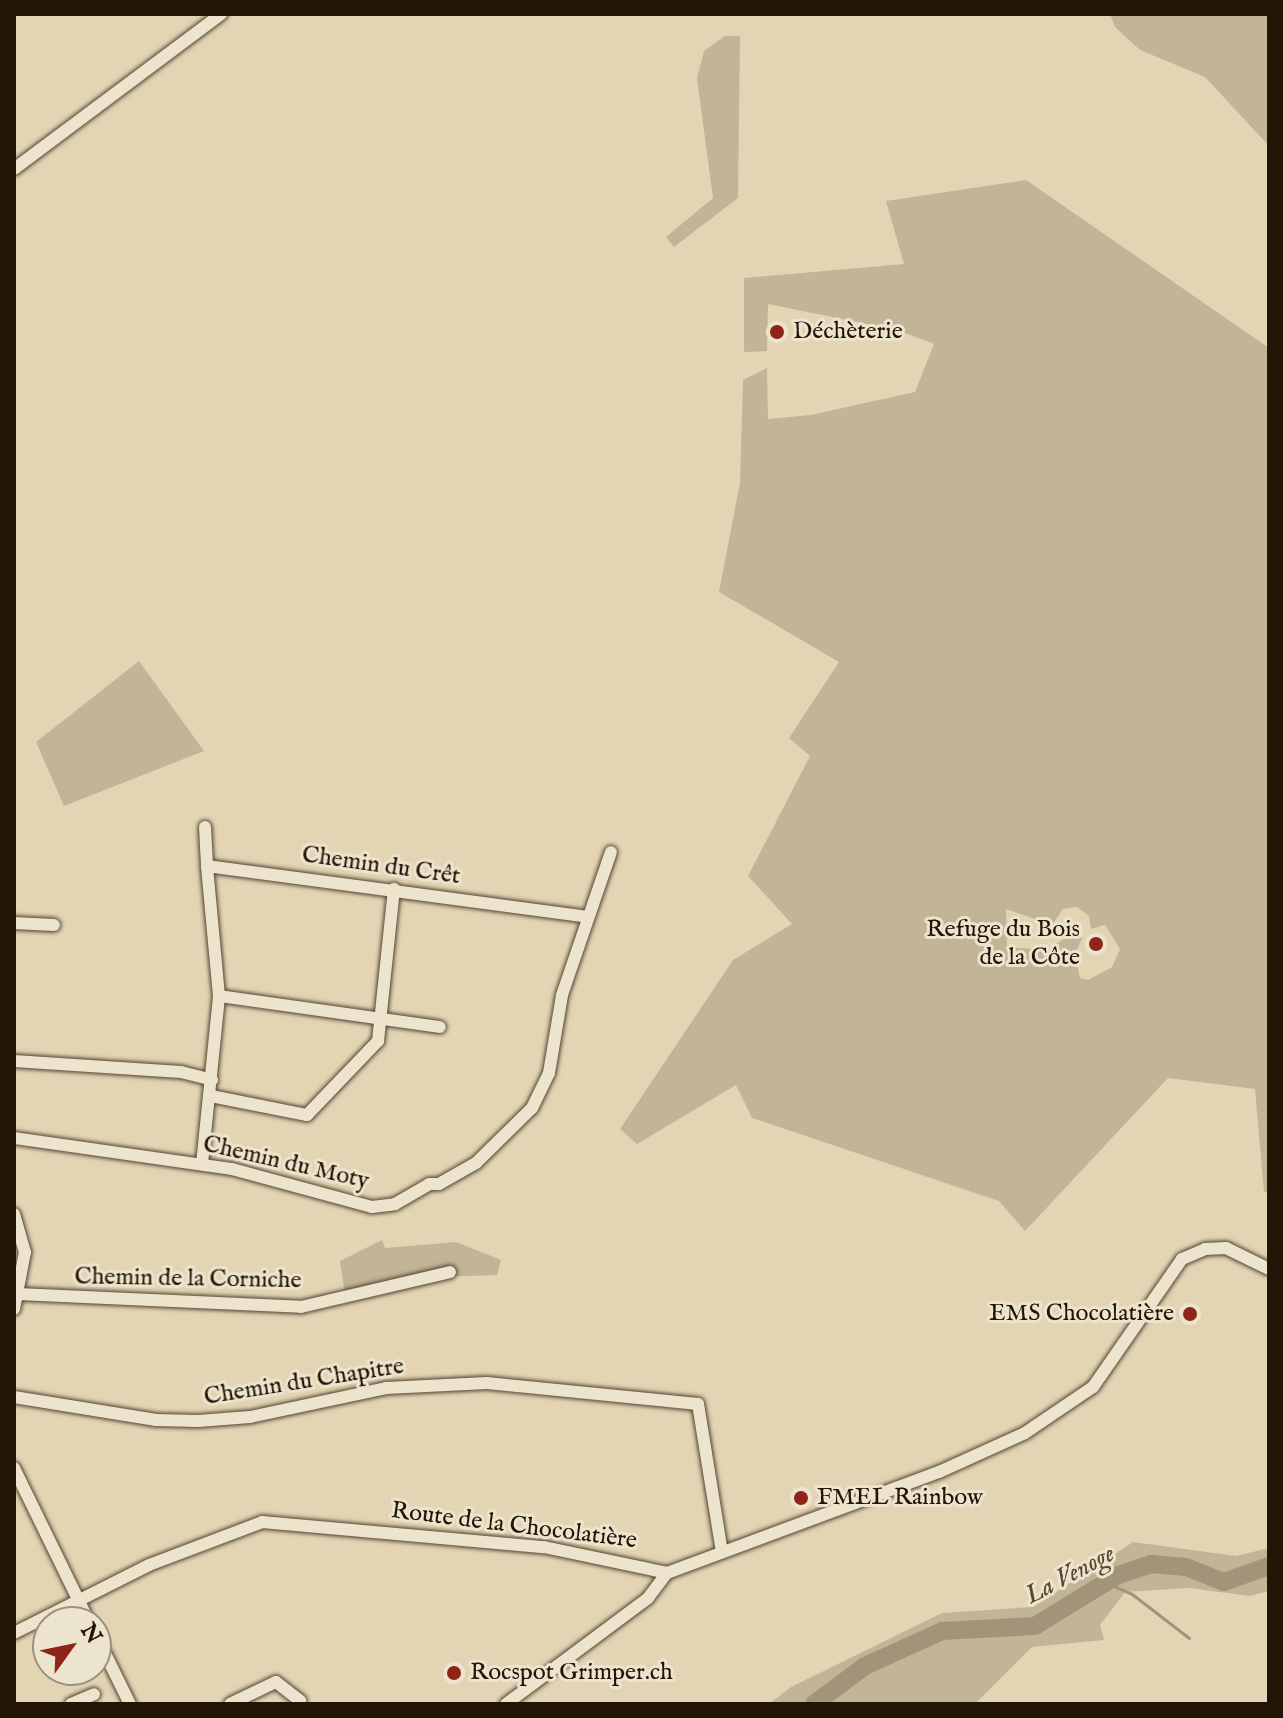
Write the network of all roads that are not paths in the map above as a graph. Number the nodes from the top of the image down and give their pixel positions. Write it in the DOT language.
graph roads {
  1 [pos="221,14"];
  2 [pos="14,169"];
  3 [pos="205,827"];
  4 [pos="611,852"];
  5 [pos="207,866"];
  6 [pos="394,889"];
  7 [pos="588,917"];
  8 [pos="14,923"];
  9 [pos="54,925"];
  10 [pos="219,996"];
  11 [pos="380,1018"];
  12 [pos="440,1027"];
  13 [pos="14,1061"];
  14 [pos="212,1080"];
  15 [pos="211,1096"];
  16 [pos="14,1138"];
  17 [pos="202,1164"];
  18 [pos="14,1214"];
  19 [pos="1266,1267"];
  20 [pos="450,1272"];
  21 [pos="18,1294"];
  22 [pos="14,1309"];
  23 [pos="14,1397"];
  24 [pos="14,1468"];
  25 [pos="722,1552"];
  26 [pos="667,1573"];
  27 [pos="80,1603"];
  28 [pos="81,1606"];
  29 [pos="14,1633"];
  30 [pos="112,1667"];
  31 [pos="94,1694"];
  32 [pos="300,1701"];
  33 [pos="71,1704"];
  34 [pos="130,1704"];
  35 [pos="230,1704"];
  36 [pos="506,1704"];
  1 -- 2 [label="street"];
  3 -- 5 [label="street"];
  4 -- 7 [label="street, Chemin du Moty"];
  5 -- 6 [label="street, Chemin du Crêt"];
  5 -- 10 [label="street"];
  6 -- 7 [label="street, Chemin du Crêt"];
  6 -- 11 [label="street"];
  7 -- 17 [label="street, Chemin du Moty"];
  8 -- 9 [label="street"];
  10 -- 11 [label="street"];
  10 -- 14 [label="street"];
  11 -- 12 [label="street"];
  11 -- 15 [label="street"];
  13 -- 14 [label="street"];
  14 -- 15 [label="street"];
  15 -- 17 [label="street"];
  16 -- 17 [label="street, Chemin du Moty"];
  18 -- 21 [label="street"];
  19 -- 25 [label="street"];
  20 -- 21 [label="street, Chemin de la Corniche"];
  21 -- 22 [label="street"];
  23 -- 25 [label="street, Chemin du Chapitre"];
  24 -- 27 [label="street"];
  25 -- 26 [label="street"];
  26 -- 27 [label="street, Route de la Chocolatière"];
  26 -- 36 [label="street"];
  27 -- 28 [label="street"];
  27 -- 29 [label="street, Route de la Chocolatière"];
  30 -- 34 [label="street"];
  31 -- 33 [label="street"];
  32 -- 35 [label="street"];
}
